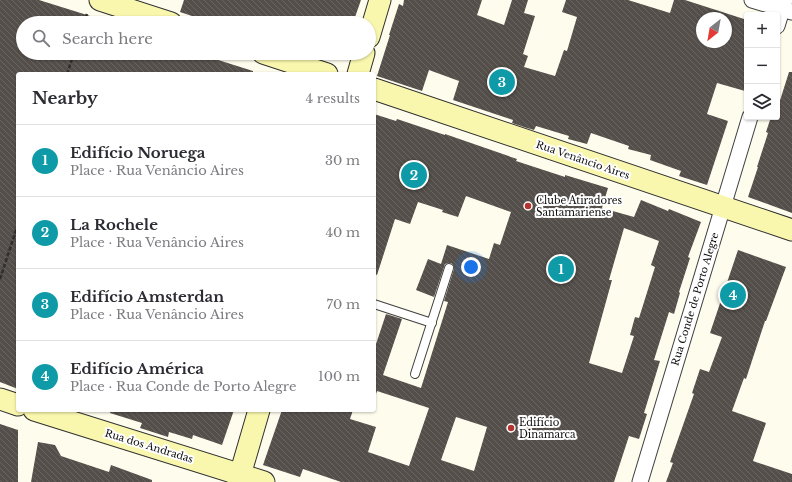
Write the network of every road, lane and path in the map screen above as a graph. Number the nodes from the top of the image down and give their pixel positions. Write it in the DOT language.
graph roads {
  1 [pos="100,0"];
  2 [pos="380,0"];
  3 [pos="752,0"];
  4 [pos="786,7"];
  5 [pos="149,16"];
  6 [pos="375,16"];
  7 [pos="780,20"];
  8 [pos="72,60"];
  9 [pos="284,60"];
  10 [pos="362,60"];
  11 [pos="68,72"];
  12 [pos="321,72"];
  13 [pos="359,72"];
  14 [pos="376,90"];
  15 [pos="749,120"];
  16 [pos="723,206"];
  17 [pos="16,230"];
  18 [pos="792,230"];
  19 [pos="449,268"];
  20 [pos="0,279"];
  21 [pos="376,305"];
  22 [pos="432,323"];
  23 [pos="416,374"];
  24 [pos="0,399"];
  25 [pos="16,404"];
  26 [pos="40,412"];
  27 [pos="258,412"];
  28 [pos="239,478"];
  29 [pos="264,482"];
  30 [pos="640,482"];
  1 -- 5 [label="street"];
  2 -- 6 [label="street"];
  3 -- 4 [label="street"];
  4 -- 7 [label="street"];
  8 -- 11 [label="path"];
  9 -- 12 [label="street"];
  10 -- 13 [label="street"];
  14 -- 16 [label="street, Rua Venâncio Aires"];
  15 -- 16 [label="street, Rua Conde de Porto Alegre"];
  16 -- 18 [label="street, Rua Venâncio Aires"];
  16 -- 30 [label="street, Rua Conde de Porto Alegre"];
  17 -- 20 [label="path"];
  19 -- 22 [label="lane"];
  21 -- 22 [label="lane"];
  22 -- 23 [label="lane"];
  24 -- 25 [label="street"];
  26 -- 28 [label="street, Rua dos Andradas"];
  27 -- 28 [label="street"];
  28 -- 29 [label="street, Rua dos Andradas"];
}
